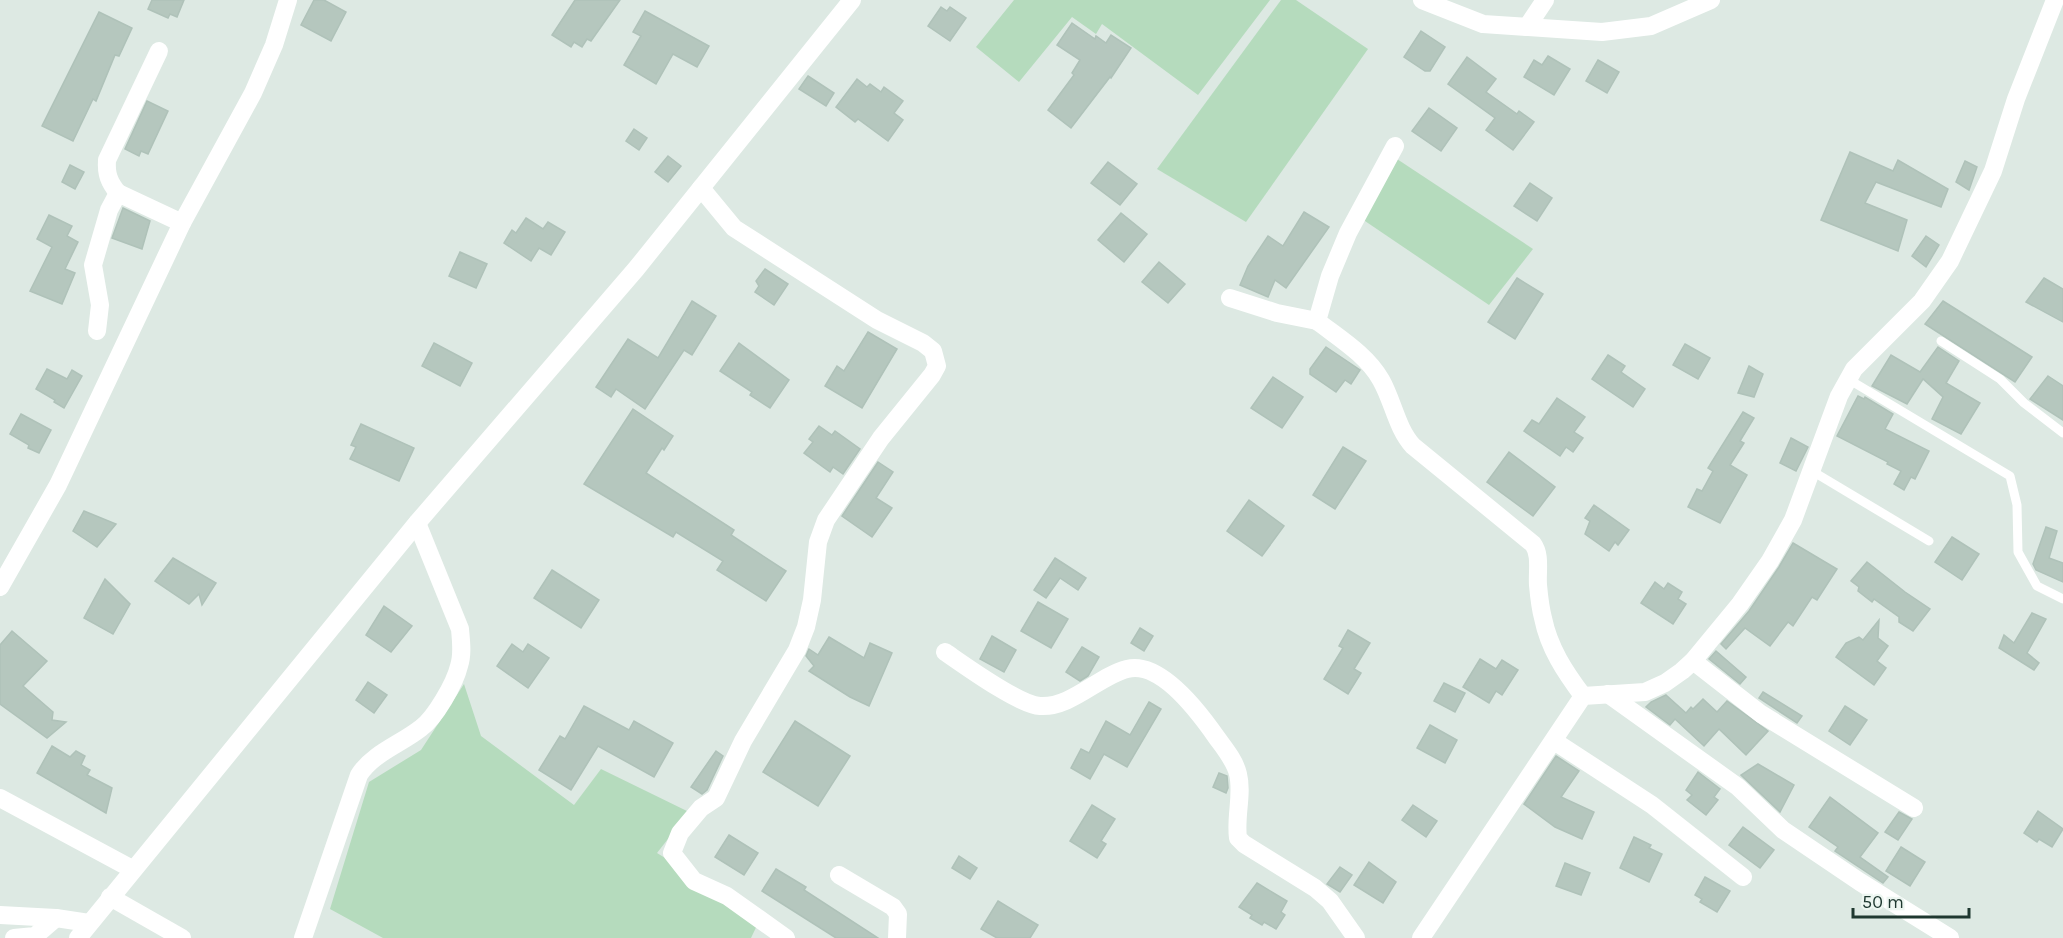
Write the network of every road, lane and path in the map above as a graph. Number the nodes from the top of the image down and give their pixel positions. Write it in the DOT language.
graph roads {
  1 [pos="288,0"];
  2 [pos="852,0"];
  3 [pos="1422,0"];
  4 [pos="1545,0"];
  5 [pos="1711,0"];
  6 [pos="2055,0"];
  7 [pos="1527,27"];
  8 [pos="159,51"];
  9 [pos="1395,146"];
  10 [pos="701,188"];
  11 [pos="118,193"];
  12 [pos="182,223"];
  13 [pos="1230,298"];
  14 [pos="1317,321"];
  15 [pos="98,331"];
  16 [pos="1941,341"];
  17 [pos="1848,379"];
  18 [pos="2063,433"];
  19 [pos="1812,471"];
  20 [pos="417,523"];
  21 [pos="1929,541"];
  22 [pos="0,587"];
  23 [pos="2063,599"];
  24 [pos="945,652"];
  25 [pos="1693,661"];
  26 [pos="1608,694"];
  27 [pos="1583,696"];
  28 [pos="1554,741"];
  29 [pos="0,798"];
  30 [pos="1914,808"];
  31 [pos="132,869"];
  32 [pos="840,874"];
  33 [pos="1743,877"];
  34 [pos="110,897"];
  35 [pos="0,915"];
  36 [pos="56,918"];
  37 [pos="89,923"];
  38 [pos="14,938"];
  39 [pos="78,938"];
  40 [pos="182,938"];
  41 [pos="303,938"];
  42 [pos="786,938"];
  43 [pos="897,938"];
  44 [pos="1356,938"];
  45 [pos="1420,938"];
  46 [pos="1950,938"];
  1 -- 12 [label="street"];
  2 -- 10 [label="street"];
  3 -- 7 [label="street"];
  4 -- 7 [label="street"];
  5 -- 7 [label="street"];
  6 -- 17 [label="street"];
  8 -- 11 [label="street"];
  9 -- 14 [label="street"];
  10 -- 20 [label="street"];
  10 -- 42 [label="street"];
  11 -- 12 [label="street"];
  11 -- 15 [label="street"];
  12 -- 22 [label="street"];
  13 -- 14 [label="street"];
  14 -- 27 [label="street"];
  16 -- 18 [label="lane"];
  17 -- 19 [label="street"];
  17 -- 23 [label="lane"];
  19 -- 21 [label="lane"];
  19 -- 25 [label="street"];
  20 -- 31 [label="street"];
  20 -- 41 [label="street"];
  24 -- 44 [label="street"];
  25 -- 26 [label="street"];
  25 -- 30 [label="street"];
  26 -- 27 [label="street"];
  26 -- 46 [label="street"];
  27 -- 28 [label="street"];
  28 -- 33 [label="street"];
  28 -- 45 [label="street"];
  29 -- 31 [label="street"];
  31 -- 34 [label="street"];
  32 -- 43 [label="street"];
  34 -- 37 [label="street"];
  34 -- 40 [label="street"];
  35 -- 36 [label="street"];
  36 -- 37 [label="street"];
  36 -- 38 [label="street"];
  37 -- 39 [label="street"];
}
